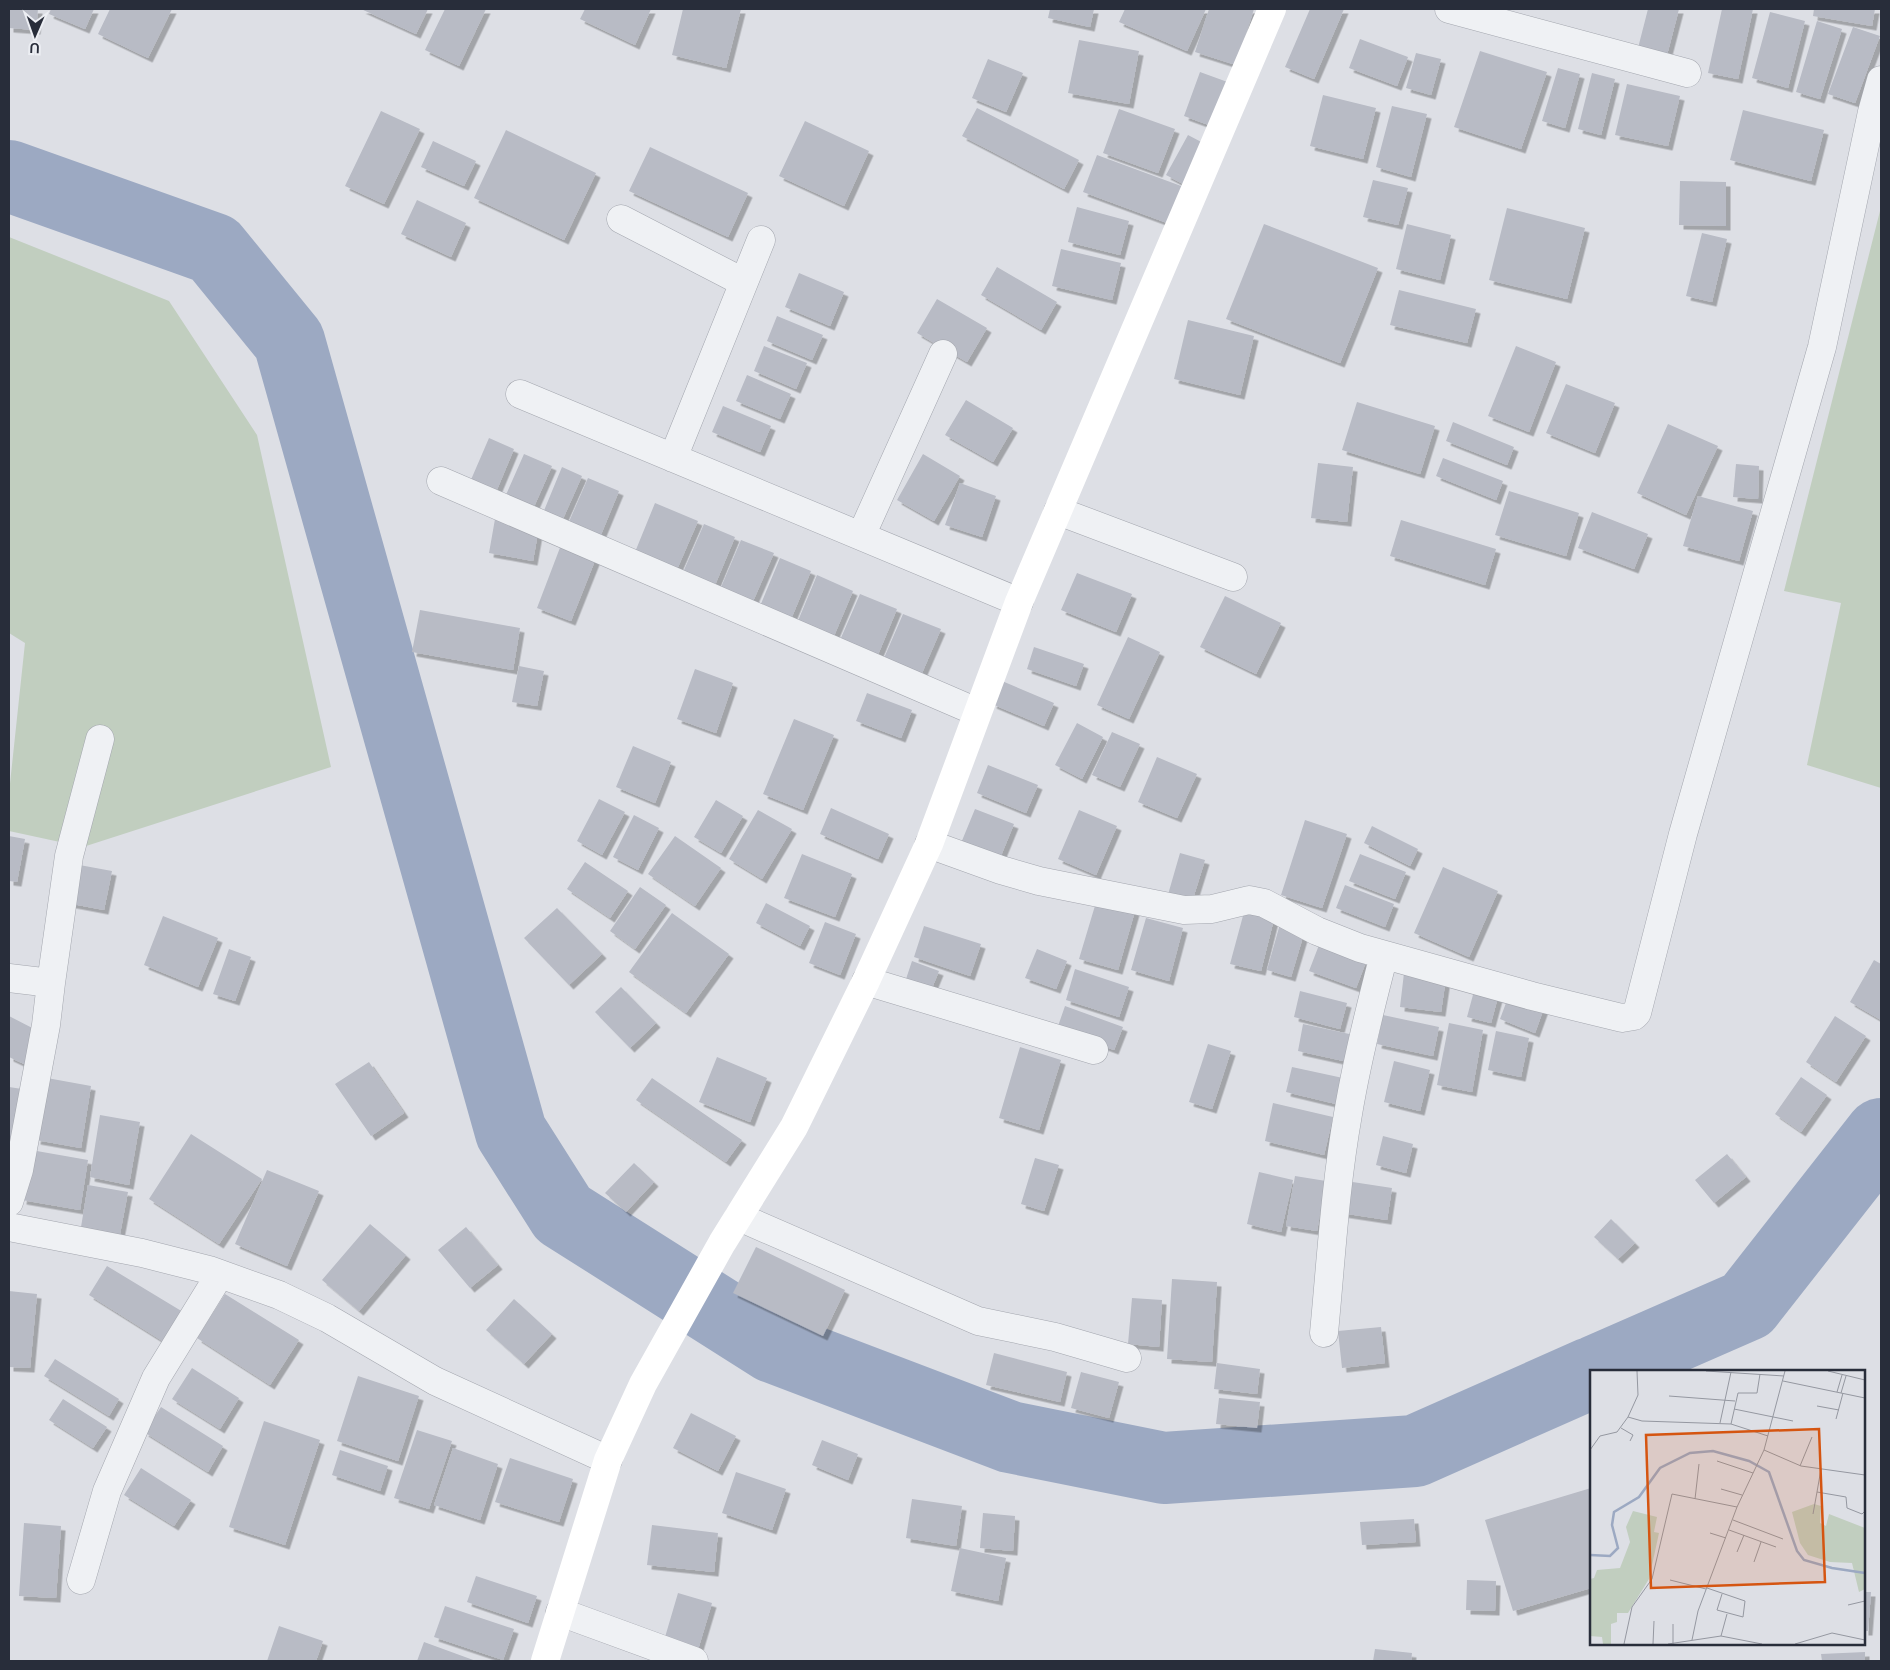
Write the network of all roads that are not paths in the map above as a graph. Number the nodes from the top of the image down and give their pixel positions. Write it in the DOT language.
graph roads {
  1 [pos="1272,9"];
  2 [pos="1449,9"];
  3 [pos="1687,73"];
  4 [pos="1881,80"];
  5 [pos="621,219"];
  6 [pos="761,240"];
  7 [pos="743,282"];
  8 [pos="943,354"];
  9 [pos="520,394"];
  10 [pos="673,458"];
  11 [pos="442,481"];
  12 [pos="1058,511"];
  13 [pos="861,536"];
  14 [pos="1233,577"];
  15 [pos="1019,602"];
  16 [pos="977,712"];
  17 [pos="100,739"];
  18 [pos="929,844"];
  19 [pos="1384,955"];
  20 [pos="9,978"];
  21 [pos="866,982"];
  22 [pos="51,983"];
  23 [pos="1094,1050"];
  24 [pos="9,1202"];
  25 [pos="739,1217"];
  26 [pos="9,1227"];
  27 [pos="220,1274"];
  28 [pos="1324,1333"];
  29 [pos="1127,1358"];
  30 [pos="608,1460"];
  31 [pos="81,1580"];
  32 [pos="560,1612"];
  33 [pos="545,1661"];
  34 [pos="694,1661"];
  1 -- 12 [label="street"];
  2 -- 3 [label="street"];
  4 -- 19 [label="street"];
  5 -- 7 [label="street"];
  6 -- 7 [label="street"];
  7 -- 10 [label="street"];
  8 -- 13 [label="street"];
  9 -- 10 [label="street"];
  10 -- 13 [label="street"];
  11 -- 16 [label="street"];
  12 -- 14 [label="street"];
  12 -- 15 [label="street"];
  13 -- 15 [label="street"];
  15 -- 16 [label="street"];
  16 -- 18 [label="street"];
  17 -- 22 [label="street"];
  18 -- 19 [label="street"];
  18 -- 21 [label="street"];
  19 -- 28 [label="street"];
  20 -- 22 [label="street"];
  21 -- 23 [label="street"];
  21 -- 25 [label="street"];
  22 -- 24 [label="street"];
  25 -- 29 [label="street"];
  25 -- 30 [label="street"];
  26 -- 27 [label="street"];
  27 -- 30 [label="street"];
  27 -- 31 [label="street"];
  30 -- 32 [label="street"];
  32 -- 33 [label="street"];
  32 -- 34 [label="street"];
}
